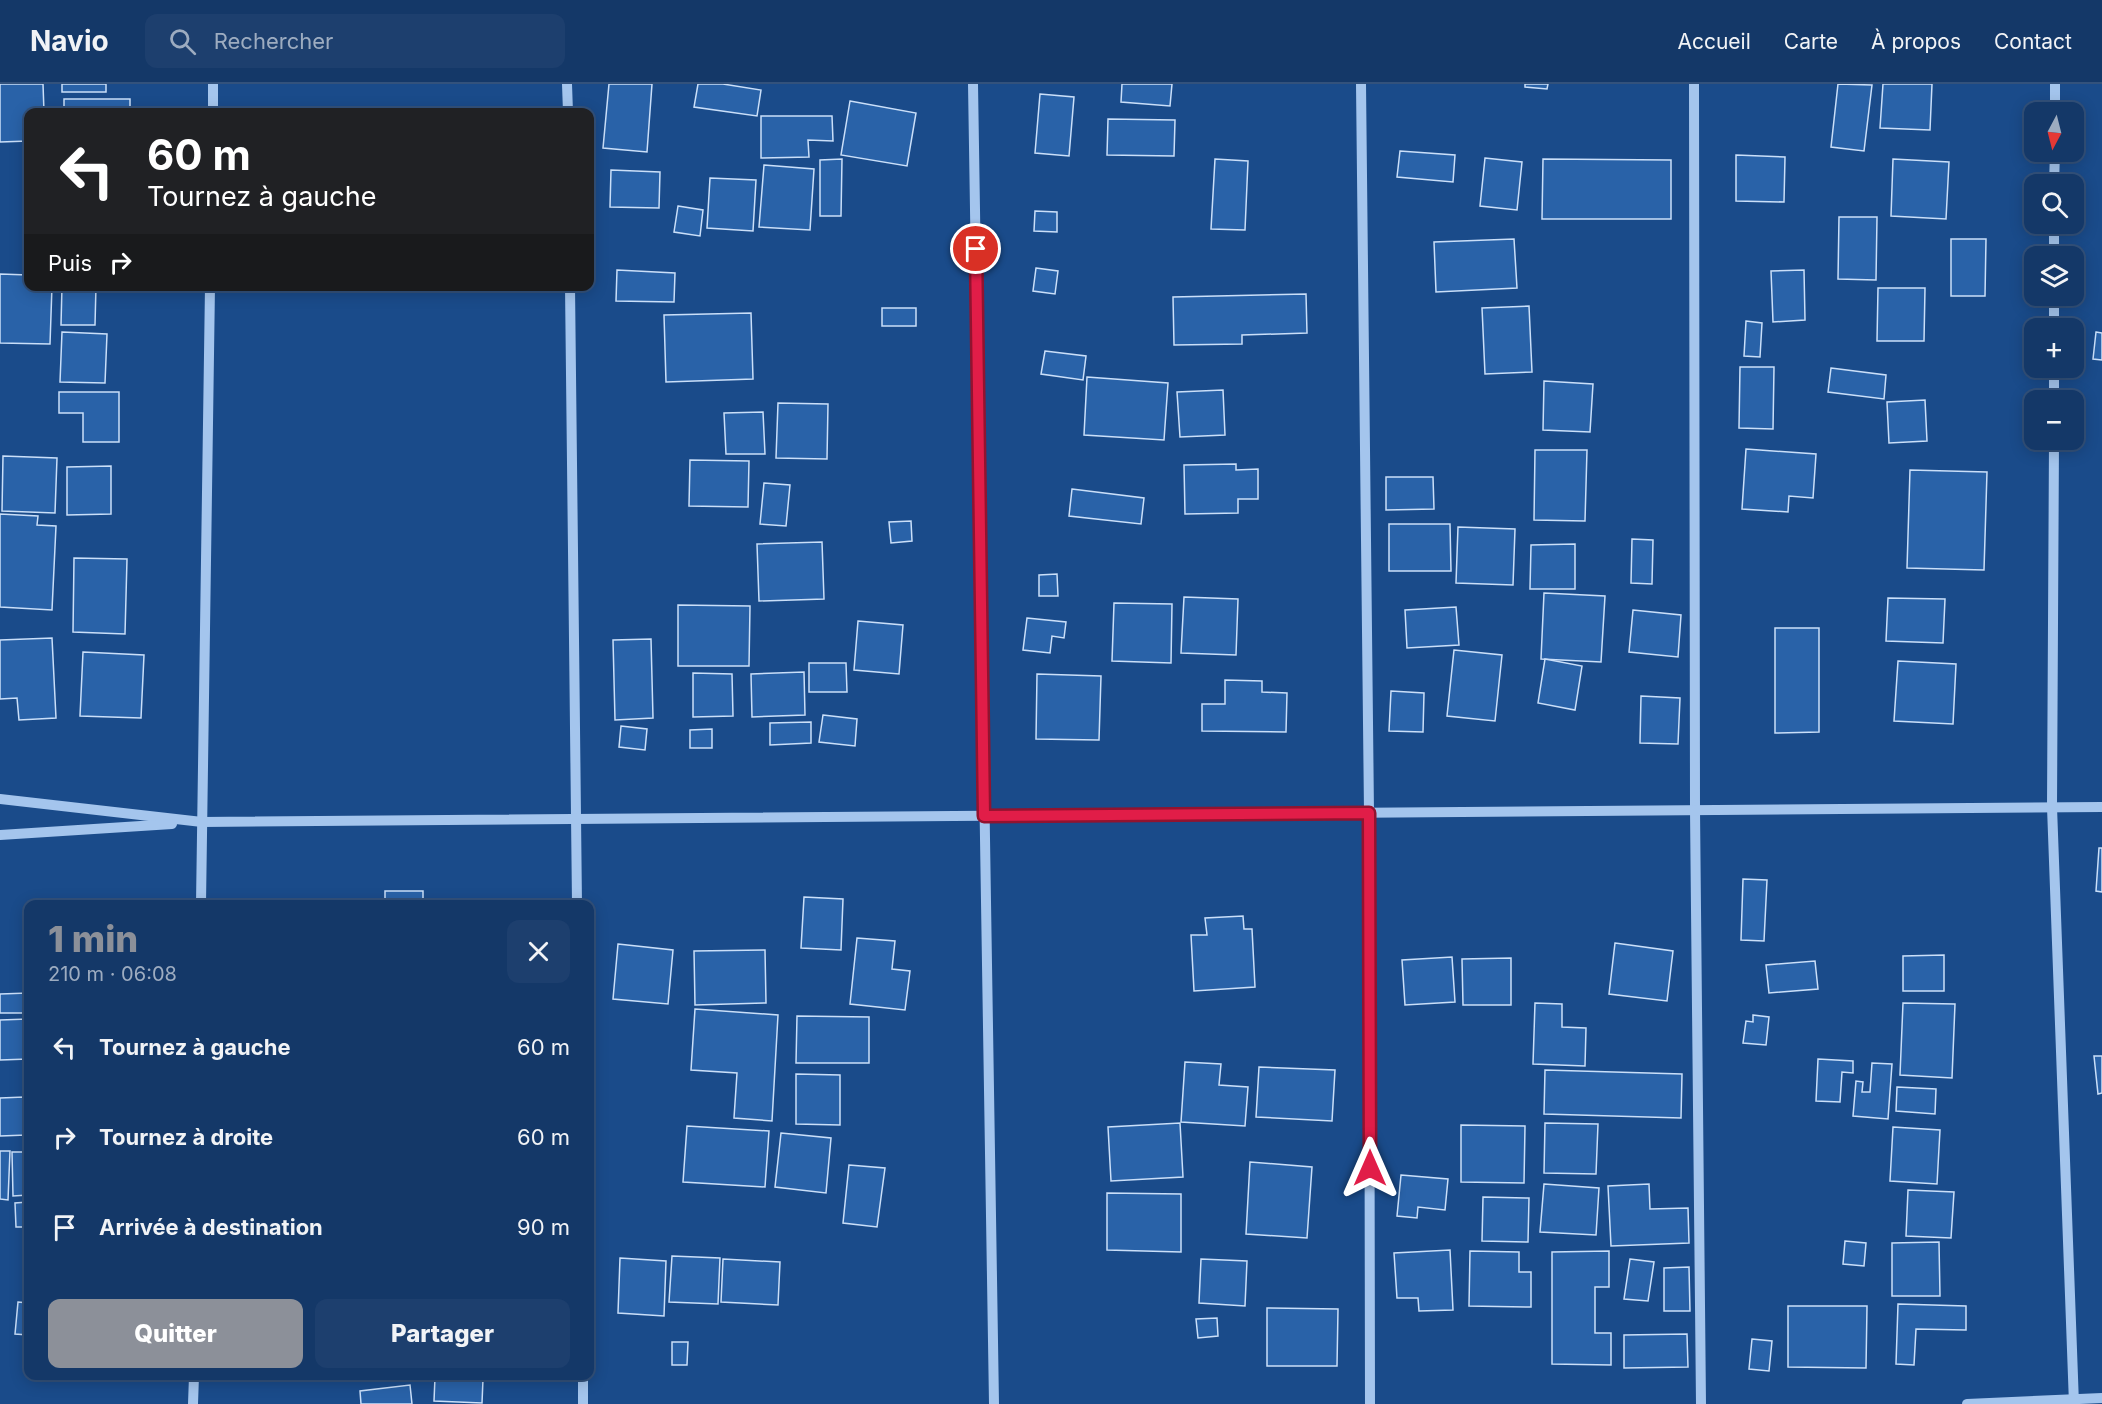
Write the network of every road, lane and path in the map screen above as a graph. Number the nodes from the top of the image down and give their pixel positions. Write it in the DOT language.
graph roads {
  1 [pos="213,84"];
  2 [pos="567,84"];
  3 [pos="973,84"];
  4 [pos="1361,84"];
  5 [pos="1694,84"];
  6 [pos="2055,84"];
  7 [pos="2055,102"];
  8 [pos="213,108"];
  9 [pos="568,108"];
  10 [pos="210,291"];
  11 [pos="570,291"];
  12 [pos="2054,450"];
  13 [pos="0,799"];
  14 [pos="2052,807"];
  15 [pos="2102,807"];
  16 [pos="1695,810"];
  17 [pos="1369,813"];
  18 [pos="984,816"];
  19 [pos="576,819"];
  20 [pos="202,822"];
  21 [pos="0,835"];
  22 [pos="201,900"];
  23 [pos="577,900"];
  24 [pos="194,1380"];
  25 [pos="583,1380"];
  26 [pos="2102,1398"];
  27 [pos="2074,1401"];
  28 [pos="193,1404"];
  29 [pos="583,1404"];
  30 [pos="994,1404"];
  31 [pos="1370,1404"];
  32 [pos="1701,1404"];
  33 [pos="1967,1404"];
  1 -- 8 [label="street"];
  2 -- 9 [label="street"];
  3 -- 18 [label="street"];
  4 -- 17 [label="street"];
  5 -- 16 [label="street"];
  6 -- 7 [label="street"];
  10 -- 20 [label="street"];
  11 -- 19 [label="street"];
  12 -- 14 [label="street"];
  13 -- 20 [label="street"];
  14 -- 15 [label="street"];
  14 -- 16 [label="street"];
  14 -- 27 [label="street"];
  16 -- 17 [label="street"];
  16 -- 32 [label="street"];
  17 -- 18 [label="street"];
  17 -- 31 [label="street"];
  18 -- 19 [label="street"];
  18 -- 30 [label="street"];
  19 -- 20 [label="street"];
  19 -- 23 [label="street"];
  20 -- 21 [label="street"];
  20 -- 22 [label="street"];
  24 -- 28 [label="street"];
  25 -- 29 [label="street"];
  26 -- 27 [label="street"];
  27 -- 33 [label="street"];
}
